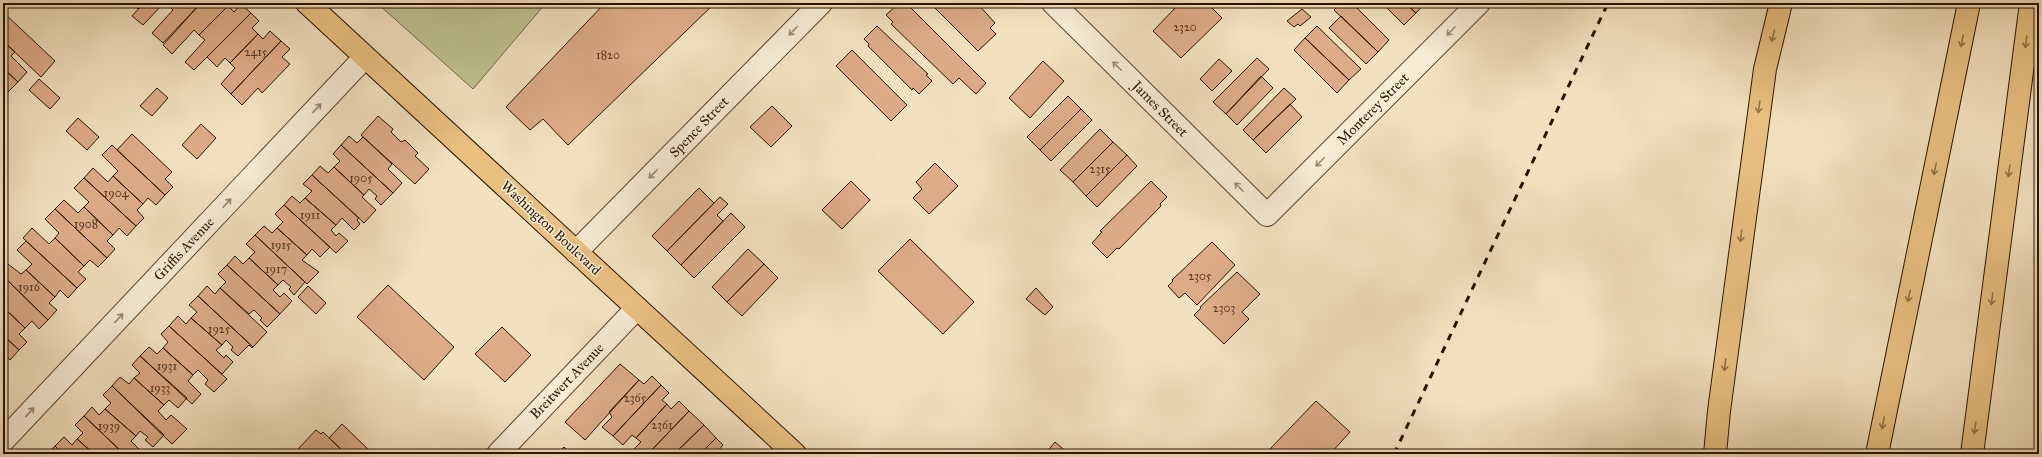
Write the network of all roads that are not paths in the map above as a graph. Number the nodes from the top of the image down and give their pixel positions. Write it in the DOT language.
graph roads {
  1 [pos="307,3"];
  2 [pos="821,3"];
  3 [pos="1053,3"];
  4 [pos="1479,3"];
  5 [pos="1781,3"];
  6 [pos="1969,3"];
  7 [pos="2031,3"];
  8 [pos="365,57"];
  9 [pos="1267,214"];
  10 [pos="576,252"];
  11 [pos="637,308"];
  12 [pos="3,441"];
  13 [pos="498,454"];
  14 [pos="795,454"];
  15 [pos="1715,454"];
  16 [pos="1877,454"];
  17 [pos="1972,454"];
  1 -- 8 [label="main road, Washington Boulevard"];
  2 -- 10 [label="street, Spence Street, one-way"];
  9 -- 3 [label="street, James Street, one-way"];
  4 -- 9 [label="street, Monterey Street, one-way"];
  5 -- 15 [label="main road, one-way"];
  6 -- 16 [label="main road, one-way"];
  7 -- 17 [label="main road, one-way"];
  8 -- 10 [label="main road, Washington Boulevard"];
  12 -- 8 [label="street, Griffis Avenue, one-way"];
  10 -- 11 [label="main road, Washington Boulevard"];
  11 -- 13 [label="street, Breitwert Avenue"];
  11 -- 14 [label="main road, Washington Boulevard"];
}
